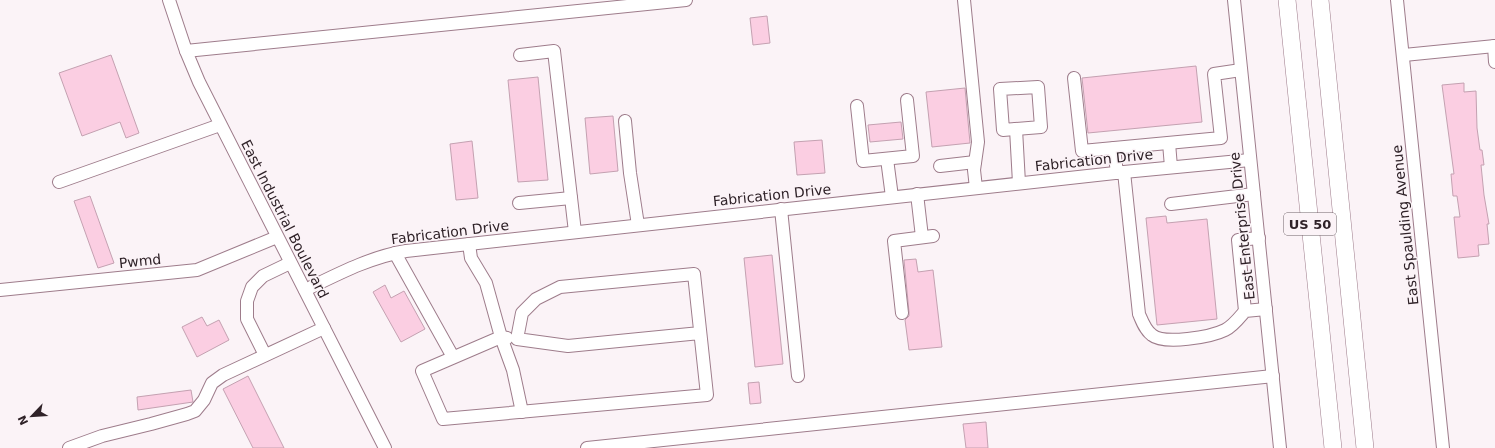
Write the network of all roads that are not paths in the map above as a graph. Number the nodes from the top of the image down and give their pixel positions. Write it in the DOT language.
graph roads {
  1 [pos="169,0"];
  2 [pos="686,0"];
  3 [pos="964,0"];
  4 [pos="1234,0"];
  5 [pos="1287,0"];
  6 [pos="1320,0"];
  7 [pos="1397,0"];
  8 [pos="1494,46"];
  9 [pos="186,51"];
  10 [pos="1404,55"];
  11 [pos="520,56"];
  12 [pos="1495,62"];
  13 [pos="1241,70"];
  14 [pos="1074,78"];
  15 [pos="907,100"];
  16 [pos="857,106"];
  17 [pos="625,120"];
  18 [pos="220,125"];
  19 [pos="1016,129"];
  20 [pos="1169,143"];
  21 [pos="1114,148"];
  22 [pos="887,159"];
  23 [pos="1250,160"];
  24 [pos="975,162"];
  25 [pos="940,166"];
  26 [pos="1171,167"];
  27 [pos="1120,172"];
  28 [pos="59,182"];
  29 [pos="1019,184"];
  30 [pos="976,188"];
  31 [pos="918,194"];
  32 [pos="1254,194"];
  33 [pos="892,197"];
  34 [pos="571,198"];
  35 [pos="519,203"];
  36 [pos="1171,204"];
  37 [pos="781,209"];
  38 [pos="638,225"];
  39 [pos="575,232"];
  40 [pos="277,237"];
  41 [pos="1259,238"];
  42 [pos="469,244"];
  43 [pos="395,253"];
  44 [pos="290,263"];
  45 [pos="0,290"];
  46 [pos="305,290"];
  47 [pos="1266,309"];
  48 [pos="1245,311"];
  49 [pos="902,313"];
  50 [pos="324,328"];
  51 [pos="700,333"];
  52 [pos="501,337"];
  53 [pos="517,339"];
  54 [pos="265,355"];
  55 [pos="453,357"];
  56 [pos="798,376"];
  57 [pos="1273,376"];
  58 [pos="522,412"];
  59 [pos="689,443"];
  60 [pos="70,448"];
  61 [pos="385,448"];
  62 [pos="587,448"];
  63 [pos="1280,448"];
  64 [pos="1333,448"];
  65 [pos="1365,448"];
  66 [pos="1443,448"];
  1 -- 9 [label="street, East Industrial Boulevard"];
  2 -- 9 [label="street"];
  3 -- 24 [label="street"];
  4 -- 13 [label="street, East Enterprise Drive"];
  5 -- 64 [label="highway, US 50"];
  6 -- 65 [label="highway, US 50"];
  7 -- 10 [label="street, East Spaulding Avenue"];
  8 -- 10 [label="street"];
  8 -- 12 [label="street"];
  9 -- 18 [label="street, East Industrial Boulevard"];
  10 -- 66 [label="street, East Spaulding Avenue"];
  11 -- 34 [label="street"];
  13 -- 20 [label="street"];
  13 -- 23 [label="street, East Enterprise Drive"];
  14 -- 21 [label="street"];
  15 -- 22 [label="street"];
  16 -- 22 [label="street"];
  17 -- 38 [label="street"];
  18 -- 28 [label="street"];
  18 -- 40 [label="street, East Industrial Boulevard"];
  19 -- 19 [label="street"];
  19 -- 29 [label="street"];
  20 -- 21 [label="street"];
  20 -- 26 [label="street"];
  21 -- 27 [label="street"];
  22 -- 33 [label="street"];
  23 -- 26 [label="street, Fabrication Drive"];
  23 -- 32 [label="street, East Enterprise Drive"];
  24 -- 25 [label="street"];
  24 -- 30 [label="street"];
  26 -- 27 [label="street, Fabrication Drive"];
  27 -- 29 [label="street, Fabrication Drive"];
  27 -- 48 [label="street"];
  29 -- 30 [label="street, Fabrication Drive"];
  30 -- 31 [label="street, Fabrication Drive"];
  31 -- 33 [label="street, Fabrication Drive"];
  31 -- 49 [label="street"];
  32 -- 36 [label="street"];
  32 -- 41 [label="street, East Enterprise Drive"];
  33 -- 37 [label="street, Fabrication Drive"];
  34 -- 35 [label="street"];
  34 -- 39 [label="street"];
  37 -- 38 [label="street, Fabrication Drive"];
  37 -- 56 [label="street"];
  38 -- 39 [label="street, Fabrication Drive"];
  39 -- 42 [label="street, Fabrication Drive"];
  40 -- 44 [label="street, East Industrial Boulevard"];
  40 -- 45 [label="street, Pwmd"];
  41 -- 47 [label="street, East Enterprise Drive"];
  41 -- 48 [label="street"];
  42 -- 43 [label="street, Fabrication Drive"];
  42 -- 52 [label="street"];
  43 -- 46 [label="street, Fabrication Drive"];
  43 -- 55 [label="street"];
  44 -- 46 [label="street, East Industrial Boulevard"];
  44 -- 54 [label="street"];
  46 -- 50 [label="street, East Industrial Boulevard"];
  47 -- 48 [label="street"];
  47 -- 57 [label="street, East Enterprise Drive"];
  50 -- 54 [label="street"];
  50 -- 61 [label="street, East Industrial Boulevard"];
  51 -- 53 [label="street"];
  51 -- 53 [label="street"];
  51 -- 58 [label="street"];
  52 -- 53 [label="street"];
  52 -- 55 [label="street"];
  52 -- 58 [label="street"];
  54 -- 60 [label="street"];
  55 -- 58 [label="street"];
  57 -- 59 [label="street"];
  57 -- 63 [label="street, East Enterprise Drive"];
  59 -- 62 [label="street"];
}
